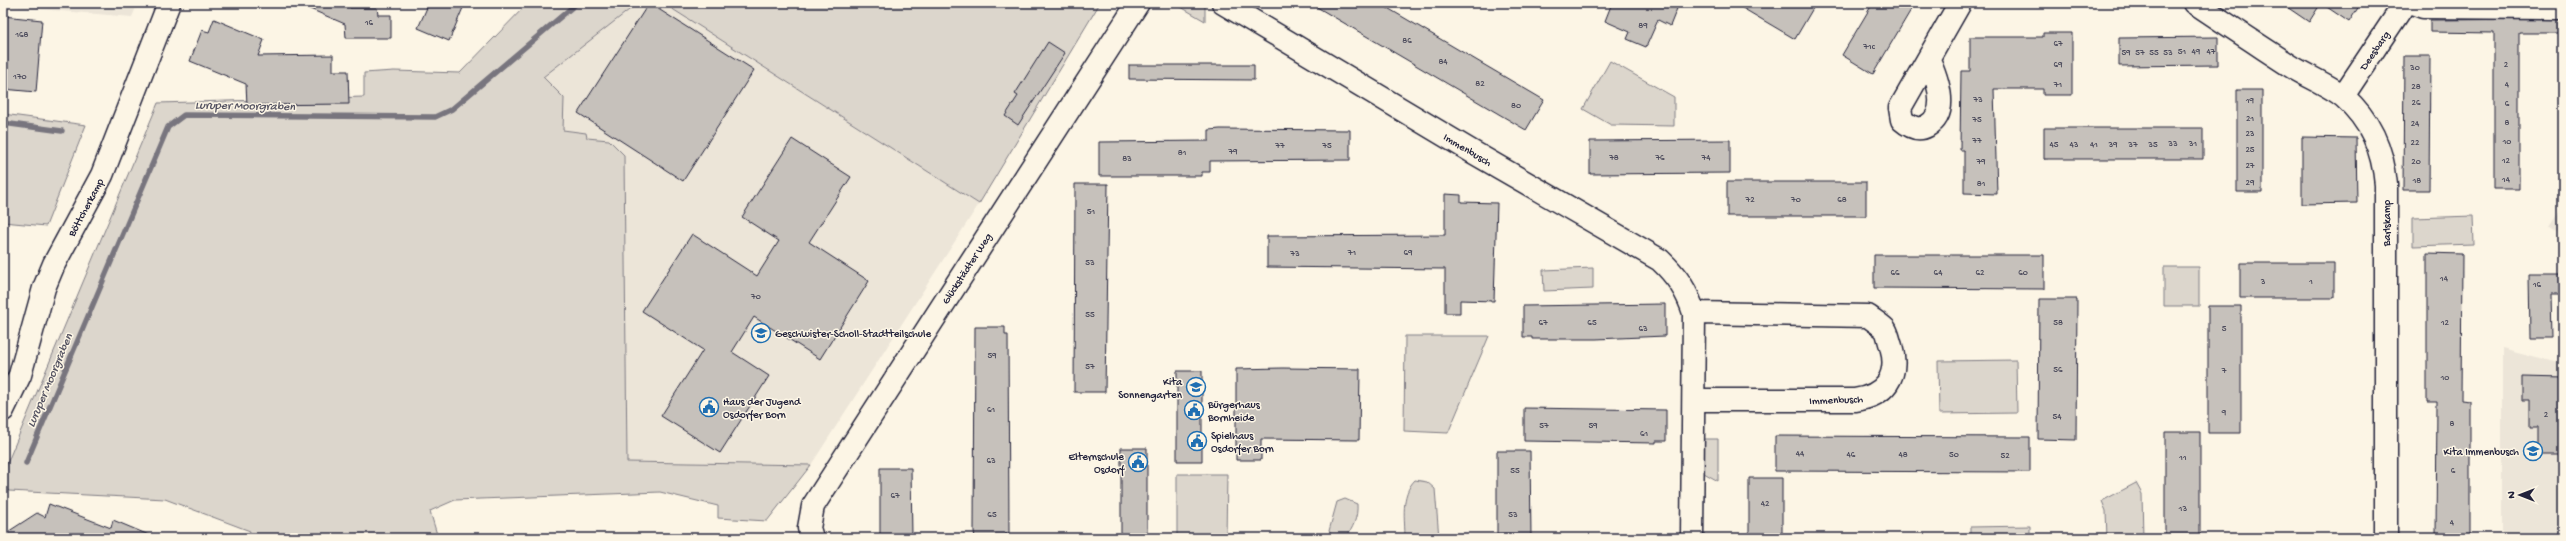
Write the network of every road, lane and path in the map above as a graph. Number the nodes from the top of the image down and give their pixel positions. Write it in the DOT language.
graph roads {
  1 [pos="169,3"];
  2 [pos="1138,3"];
  3 [pos="1223,3"];
  4 [pos="1960,3"];
  5 [pos="2195,3"];
  6 [pos="2405,3"];
  7 [pos="2412,3"];
  8 [pos="2559,8"];
  9 [pos="1930,60"];
  10 [pos="2343,96"];
  11 [pos="1694,313"];
  12 [pos="1694,400"];
  13 [pos="3,410"];
  14 [pos="812,538"];
  15 [pos="1692,538"];
  16 [pos="2386,538"];
  1 -- 13 [label="street, Böttcherkamp"];
  2 -- 14 [label="street, Glückstädter Weg"];
  3 -- 11 [label="street, Immenbusch"];
  4 -- 9 [label="street"];
  5 -- 10 [label="street, Barlskamp"];
  6 -- 10 [label="street, Deesbarg"];
  7 -- 8 [label="street"];
  10 -- 16 [label="street, Barlskamp"];
  11 -- 12 [label="street, Immenbusch"];
  11 -- 12 [label="street, Immenbusch"];
  12 -- 15 [label="street, Immenbusch"];
}
